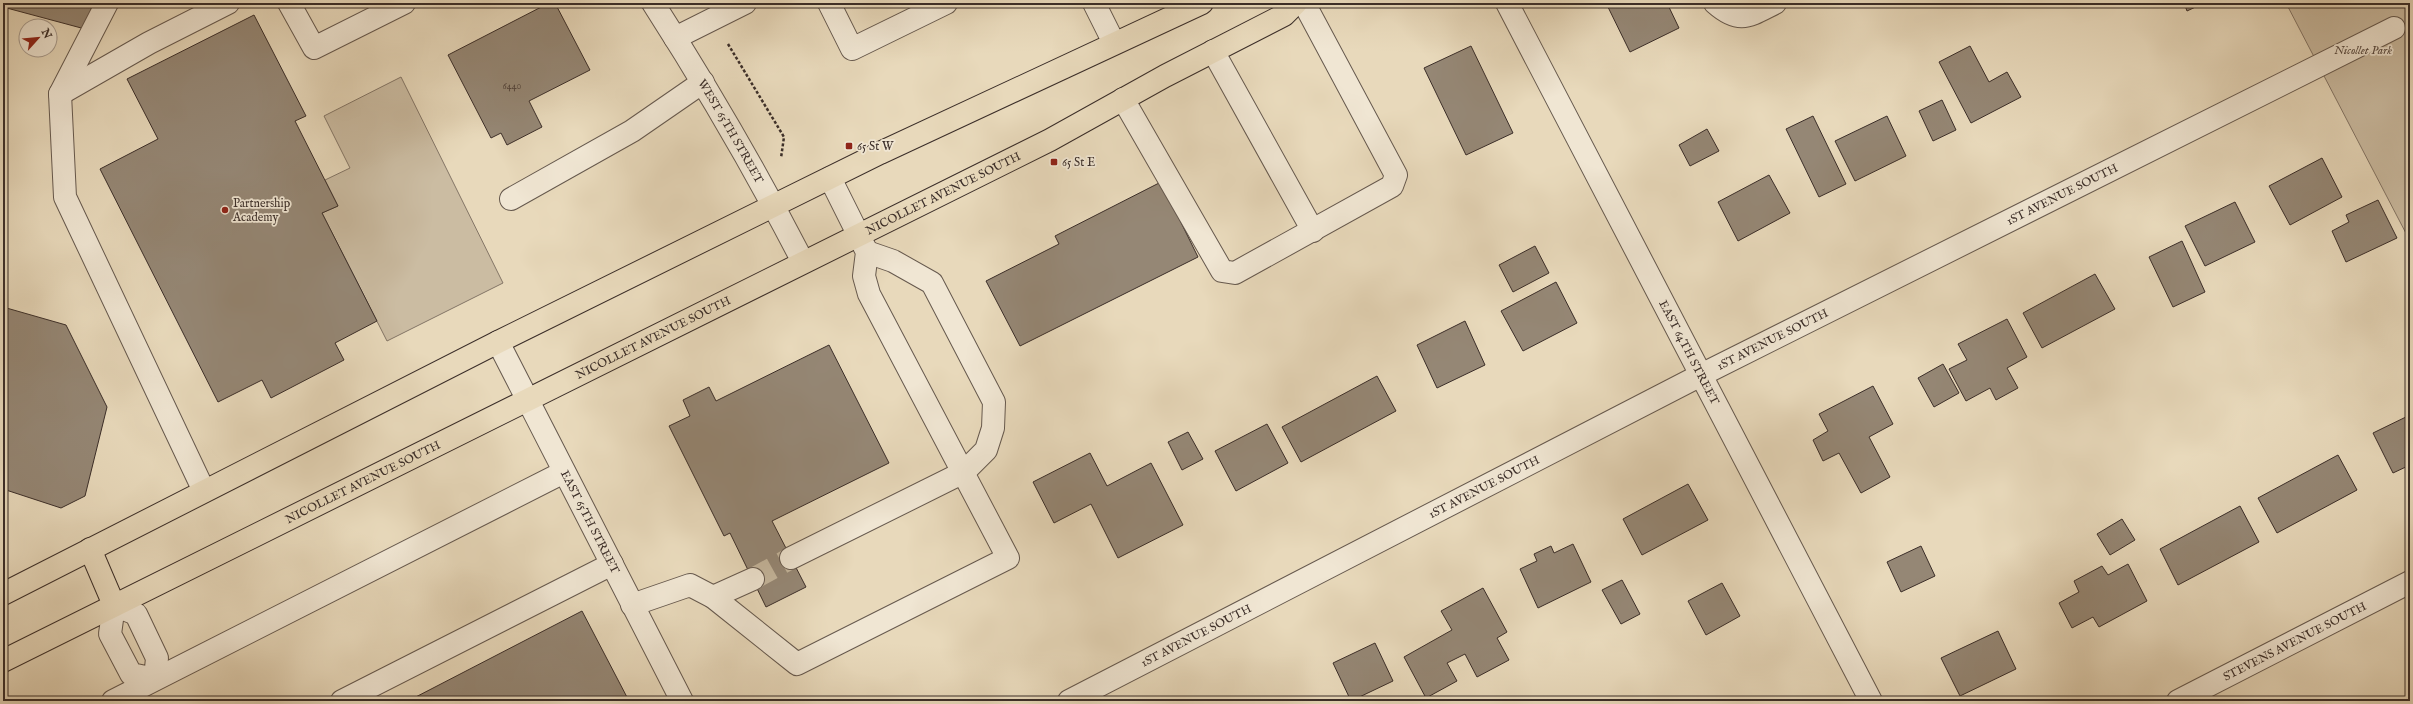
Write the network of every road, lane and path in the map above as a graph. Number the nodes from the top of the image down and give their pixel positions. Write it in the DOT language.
graph roads {
  1 [pos="107,3"];
  2 [pos="228,3"];
  3 [pos="289,3"];
  4 [pos="404,3"];
  5 [pos="653,3"];
  6 [pos="745,3"];
  7 [pos="829,3"];
  8 [pos="946,3"];
  9 [pos="1094,3"];
  10 [pos="1202,3"];
  11 [pos="1296,3"];
  12 [pos="1304,3"];
  13 [pos="1507,3"];
  14 [pos="1715,3"];
  15 [pos="1775,3"];
  16 [pos="1174,9"];
  17 [pos="712,19"];
  18 [pos="2394,28"];
  19 [pos="675,38"];
  20 [pos="1114,43"];
  21 [pos="1213,51"];
  22 [pos="703,82"];
  23 [pos="60,94"];
  24 [pos="1123,99"];
  25 [pos="784,137"];
  26 [pos="830,178"];
  27 [pos="512,199"];
  28 [pos="774,206"];
  29 [pos="1313,231"];
  30 [pos="863,243"];
  31 [pos="803,262"];
  32 [pos="498,342"];
  33 [pos="1701,375"];
  34 [pos="527,399"];
  35 [pos="564,472"];
  36 [pos="964,472"];
  37 [pos="204,492"];
  38 [pos="90,549"];
  39 [pos="791,558"];
  40 [pos="612,564"];
  41 [pos="753,578"];
  42 [pos="2410,582"];
  43 [pos="3,594"];
  44 [pos="713,597"];
  45 [pos="114,605"];
  46 [pos="632,605"];
  47 [pos="3,661"];
  48 [pos="154,679"];
  49 [pos="113,701"];
  50 [pos="342,701"];
  51 [pos="682,701"];
  52 [pos="1069,701"];
  53 [pos="1871,701"];
  54 [pos="2178,701"];
  1 -- 23 [label="street"];
  2 -- 23 [label="street"];
  3 -- 4 [label="street"];
  5 -- 19 [label="street, WEST 65TH STREET"];
  6 -- 17 [label="street"];
  7 -- 8 [label="street"];
  9 -- 20 [label="street"];
  10 -- 16 [label="main road"];
  11 -- 21 [label="main road, NICOLLET AVENUE SOUTH"];
  12 -- 29 [label="street"];
  13 -- 33 [label="street, EAST 64TH STREET"];
  14 -- 15 [label="street"];
  16 -- 20 [label="main road"];
  17 -- 19 [label="street"];
  17 -- 25 [label="path"];
  18 -- 33 [label="street, 1ST AVENUE SOUTH"];
  19 -- 22 [label="street, WEST 65TH STREET"];
  20 -- 26 [label="main road"];
  21 -- 24 [label="main road, NICOLLET AVENUE SOUTH"];
  21 -- 29 [label="street"];
  22 -- 27 [label="street"];
  22 -- 28 [label="street, WEST 65TH STREET"];
  23 -- 37 [label="street"];
  24 -- 29 [label="street"];
  24 -- 30 [label="main road, NICOLLET AVENUE SOUTH"];
  26 -- 28 [label="main road"];
  26 -- 30 [label="street"];
  28 -- 31 [label="street, WEST 65TH STREET"];
  28 -- 32 [label="main road"];
  30 -- 31 [label="main road, NICOLLET AVENUE SOUTH"];
  30 -- 36 [label="street"];
  30 -- 36 [label="street"];
  31 -- 34 [label="main road, NICOLLET AVENUE SOUTH"];
  32 -- 34 [label="street, EAST 65TH STREET"];
  32 -- 37 [label="main road"];
  33 -- 52 [label="street, 1ST AVENUE SOUTH"];
  33 -- 53 [label="street, EAST 64TH STREET"];
  34 -- 35 [label="street, EAST 65TH STREET"];
  34 -- 45 [label="main road, NICOLLET AVENUE SOUTH"];
  35 -- 40 [label="street, EAST 65TH STREET"];
  35 -- 48 [label="street"];
  36 -- 39 [label="street"];
  36 -- 44 [label="street"];
  37 -- 38 [label="main road"];
  38 -- 43 [label="main road"];
  38 -- 45 [label="main road"];
  40 -- 46 [label="street, EAST 65TH STREET"];
  40 -- 50 [label="street"];
  41 -- 44 [label="street"];
  42 -- 54 [label="street, STEVENS AVENUE SOUTH"];
  44 -- 46 [label="street"];
  45 -- 47 [label="main road, NICOLLET AVENUE SOUTH"];
  45 -- 48 [label="street"];
  45 -- 48 [label="street"];
  46 -- 51 [label="street, EAST 65TH STREET"];
  48 -- 49 [label="street"];
}
